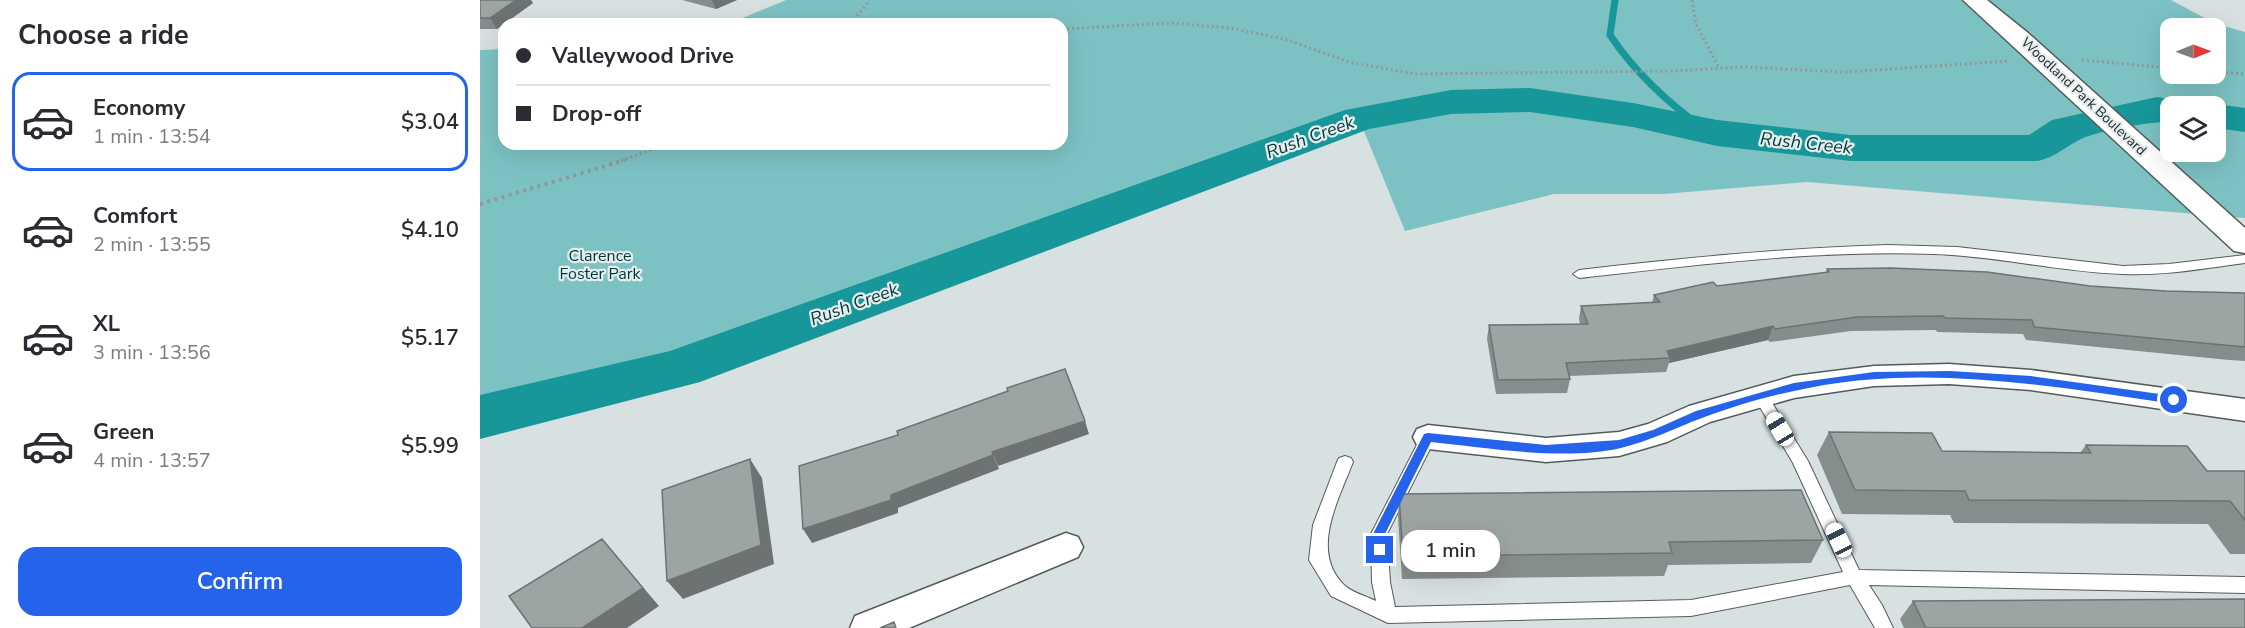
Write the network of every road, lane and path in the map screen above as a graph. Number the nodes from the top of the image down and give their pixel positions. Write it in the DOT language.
graph roads {
  1 [pos="870,0"];
  2 [pos="1692,0"];
  3 [pos="1974,0"];
  4 [pos="858,18"];
  5 [pos="1068,29"];
  6 [pos="2050,66"];
  7 [pos="2160,67"];
  8 [pos="1719,68"];
  9 [pos="2226,73"];
  10 [pos="2245,74"];
  11 [pos="652,150"];
  12 [pos="480,204"];
  13 [pos="2245,244"];
  14 [pos="2245,259"];
  15 [pos="1579,274"];
  16 [pos="1761,397"];
  17 [pos="2245,410"];
  18 [pos="1428,437"];
  19 [pos="1345,462"];
  20 [pos="1066,547"];
  21 [pos="1854,577"];
  22 [pos="2245,585"];
  23 [pos="1388,615"];
  24 [pos="868,628"];
  25 [pos="1884,628"];
  1 -- 4 [label="path"];
  2 -- 8 [label="path"];
  3 -- 6 [label="street, Woodland Park Boulevard"];
  5 -- 8 [label="path"];
  6 -- 7 [label="path"];
  6 -- 8 [label="path"];
  6 -- 13 [label="street, Woodland Park Boulevard"];
  9 -- 10 [label="path"];
  11 -- 12 [label="path"];
  14 -- 15 [label="lane"];
  16 -- 17 [label="street"];
  16 -- 18 [label="street"];
  16 -- 21 [label="lane"];
  18 -- 23 [label="lane"];
  19 -- 23 [label="lane"];
  20 -- 24 [label="street"];
  21 -- 22 [label="lane"];
  21 -- 23 [label="lane"];
  21 -- 25 [label="lane"];
}
